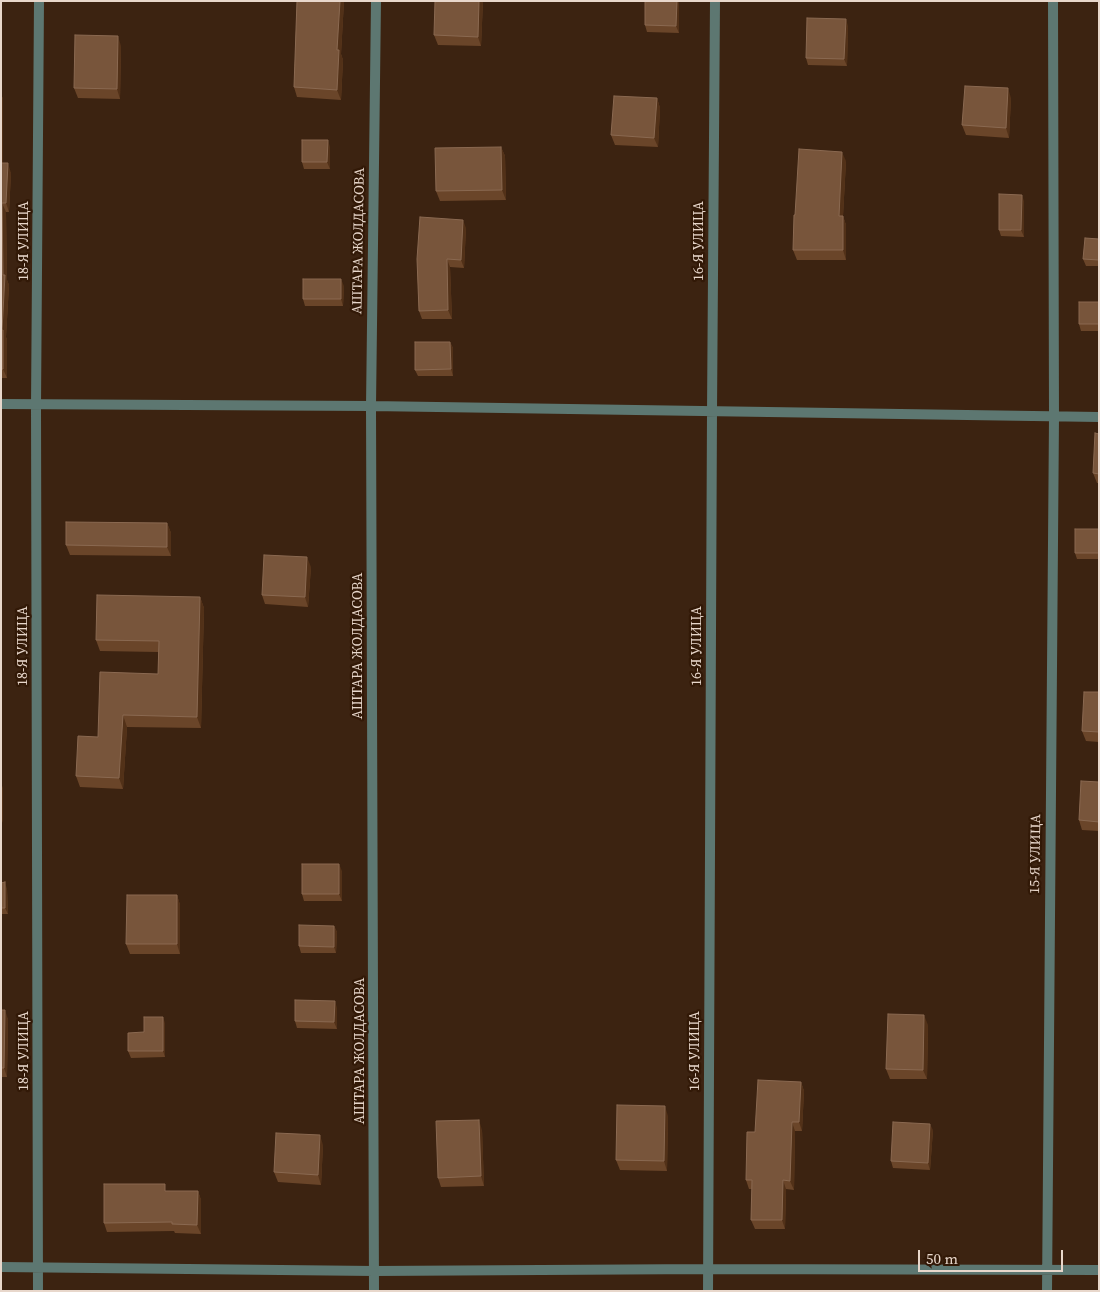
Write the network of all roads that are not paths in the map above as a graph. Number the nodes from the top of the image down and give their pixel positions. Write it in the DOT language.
graph roads {
  1 [pos="39,1"];
  2 [pos="376,1"];
  3 [pos="715,1"];
  4 [pos="1053,1"];
  5 [pos="1,404"];
  6 [pos="36,405"];
  7 [pos="371,406"];
  8 [pos="712,411"];
  9 [pos="1054,417"];
  10 [pos="1099,417"];
  11 [pos="1,1267"];
  12 [pos="38,1267"];
  13 [pos="708,1269"];
  14 [pos="1047,1270"];
  15 [pos="1099,1270"];
  16 [pos="374,1271"];
  17 [pos="38,1291"];
  18 [pos="374,1291"];
  19 [pos="708,1291"];
  20 [pos="1047,1291"];
  1 -- 6 [label="street, 18-Я УЛИЦА"];
  2 -- 7 [label="street, АШТАРА ЖОЛДАСОВА"];
  3 -- 8 [label="street, 16-Я УЛИЦА"];
  4 -- 9 [label="street, 15-Я УЛИЦА"];
  5 -- 6 [label="street"];
  6 -- 7 [label="street"];
  6 -- 12 [label="street, 18-Я УЛИЦА"];
  7 -- 8 [label="street"];
  7 -- 16 [label="street, АШТАРА ЖОЛДАСОВА"];
  8 -- 9 [label="street"];
  8 -- 13 [label="street, 16-Я УЛИЦА"];
  9 -- 10 [label="street"];
  9 -- 14 [label="street, 15-Я УЛИЦА"];
  11 -- 12 [label="street"];
  12 -- 16 [label="street"];
  12 -- 17 [label="street, 18-Я УЛИЦА"];
  13 -- 14 [label="street"];
  13 -- 16 [label="street"];
  13 -- 19 [label="street, 16-Я УЛИЦА"];
  14 -- 15 [label="street"];
  14 -- 20 [label="street, 15-Я УЛИЦА"];
  16 -- 18 [label="street, АШТАРА ЖОЛДАСОВА"];
}
